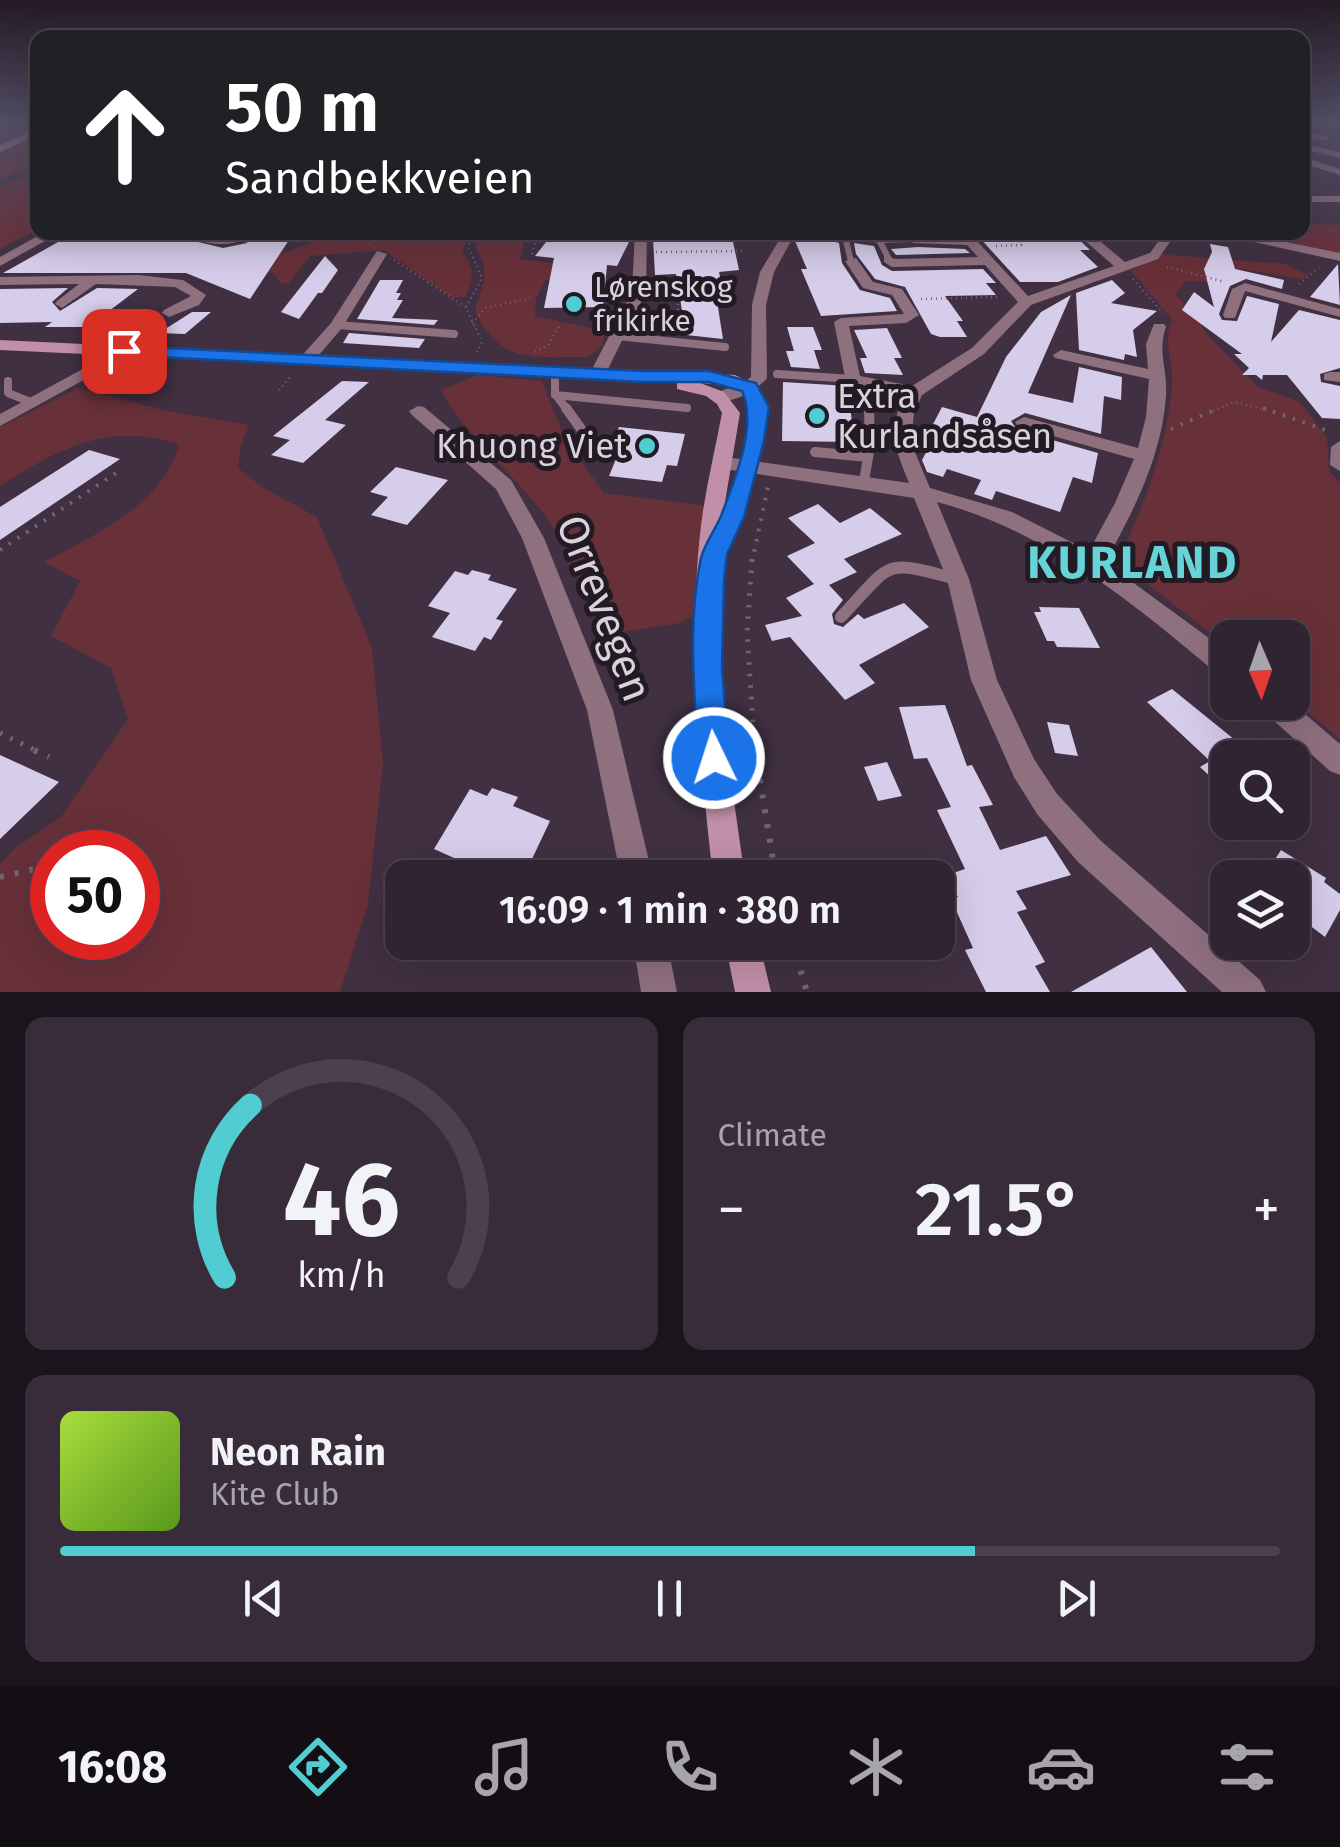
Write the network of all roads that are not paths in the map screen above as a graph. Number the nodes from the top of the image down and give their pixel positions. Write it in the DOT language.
graph roads {
  1 [pos="1340,199"];
  2 [pos="1310,200"];
  3 [pos="40,240"];
  4 [pos="641,240"];
  5 [pos="785,240"];
  6 [pos="846,240"];
  7 [pos="879,240"];
  8 [pos="966,240"];
  9 [pos="1091,240"];
  10 [pos="1166,240"];
  11 [pos="1256,240"];
  12 [pos="381,254"];
  13 [pos="1337,256"];
  14 [pos="890,258"];
  15 [pos="851,260"];
  16 [pos="989,261"];
  17 [pos="0,262"];
  18 [pos="1123,267"];
  19 [pos="94,279"];
  20 [pos="0,280"];
  21 [pos="1024,300"];
  22 [pos="62,304"];
  23 [pos="169,313"];
  24 [pos="1340,313"];
  25 [pos="1230,315"];
  26 [pos="338,325"];
  27 [pos="1159,328"];
  28 [pos="454,334"];
  29 [pos="617,336"];
  30 [pos="0,345"];
  31 [pos="725,347"];
  32 [pos="124,351"];
  33 [pos="1061,355"];
  34 [pos="300,366"];
  35 [pos="555,372"];
  36 [pos="597,374"];
  37 [pos="777,374"];
  38 [pos="1157,376"];
  39 [pos="642,377"];
  40 [pos="852,379"];
  41 [pos="8,381"];
  42 [pos="742,384"];
  43 [pos="915,392"];
  44 [pos="555,395"];
  45 [pos="869,395"];
  46 [pos="721,397"];
  47 [pos="33,403"];
  48 [pos="686,408"];
  49 [pos="418,411"];
  50 [pos="0,421"];
  51 [pos="1024,422"];
  52 [pos="1340,447"];
  53 [pos="596,450"];
  54 [pos="815,452"];
  55 [pos="1142,455"];
  56 [pos="868,457"];
  57 [pos="736,465"];
  58 [pos="1340,465"];
  59 [pos="864,481"];
  60 [pos="926,494"];
  61 [pos="1093,563"];
  62 [pos="958,580"];
  63 [pos="841,617"];
  64 [pos="1210,652"];
  65 [pos="1291,720"];
  66 [pos="1340,762"];
  67 [pos="633,860"];
  68 [pos="727,860"];
  69 [pos="653,960"];
  70 [pos="746,960"];
  71 [pos="659,992"];
  72 [pos="753,992"];
  73 [pos="1248,992"];
  1 -- 2 [label="street"];
  3 -- 17 [label="street"];
  4 -- 29 [label="street"];
  5 -- 42 [label="street"];
  6 -- 15 [label="lane"];
  7 -- 14 [label="lane"];
  8 -- 16 [label="street"];
  9 -- 18 [label="street"];
  10 -- 18 [label="street"];
  11 -- 13 [label="street"];
  12 -- 26 [label="street"];
  14 -- 16 [label="street"];
  15 -- 40 [label="street"];
  16 -- 21 [label="street"];
  18 -- 21 [label="street"];
  19 -- 20 [label="street"];
  19 -- 22 [label="street"];
  19 -- 23 [label="street"];
  21 -- 43 [label="street"];
  24 -- 25 [label="street"];
  26 -- 28 [label="lane"];
  26 -- 34 [label="street"];
  27 -- 38 [label="street"];
  29 -- 31 [label="lane"];
  29 -- 36 [label="street"];
  30 -- 32 [label="main road"];
  32 -- 34 [label="main road"];
  32 -- 47 [label="street"];
  33 -- 38 [label="street"];
  34 -- 35 [label="main road"];
  35 -- 36 [label="main road"];
  35 -- 44 [label="lane"];
  36 -- 39 [label="main road"];
  37 -- 40 [label="lane"];
  38 -- 55 [label="street"];
  39 -- 42 [label="main road"];
  39 -- 46 [label="main road"];
  40 -- 43 [label="street"];
  41 -- 47 [label="lane"];
  42 -- 46 [label="street"];
  42 -- 57 [label="main road"];
  43 -- 60 [label="street"];
  44 -- 48 [label="lane"];
  44 -- 53 [label="lane"];
  45 -- 56 [label="lane"];
  46 -- 57 [label="main road"];
  47 -- 50 [label="street"];
  49 -- 67 [label="street, Orrevegen"];
  51 -- 55 [label="street"];
  52 -- 58 [label="street"];
  54 -- 56 [label="lane"];
  55 -- 61 [label="street"];
  56 -- 59 [label="lane"];
  57 -- 59 [label="street"];
  57 -- 68 [label="main road"];
  59 -- 60 [label="street"];
  60 -- 61 [label="street"];
  60 -- 62 [label="street"];
  61 -- 64 [label="street"];
  62 -- 63 [label="lane"];
  62 -- 73 [label="street"];
  65 -- 66 [label="street"];
  69 -- 71 [label="street"];
  70 -- 72 [label="main road"];
}
